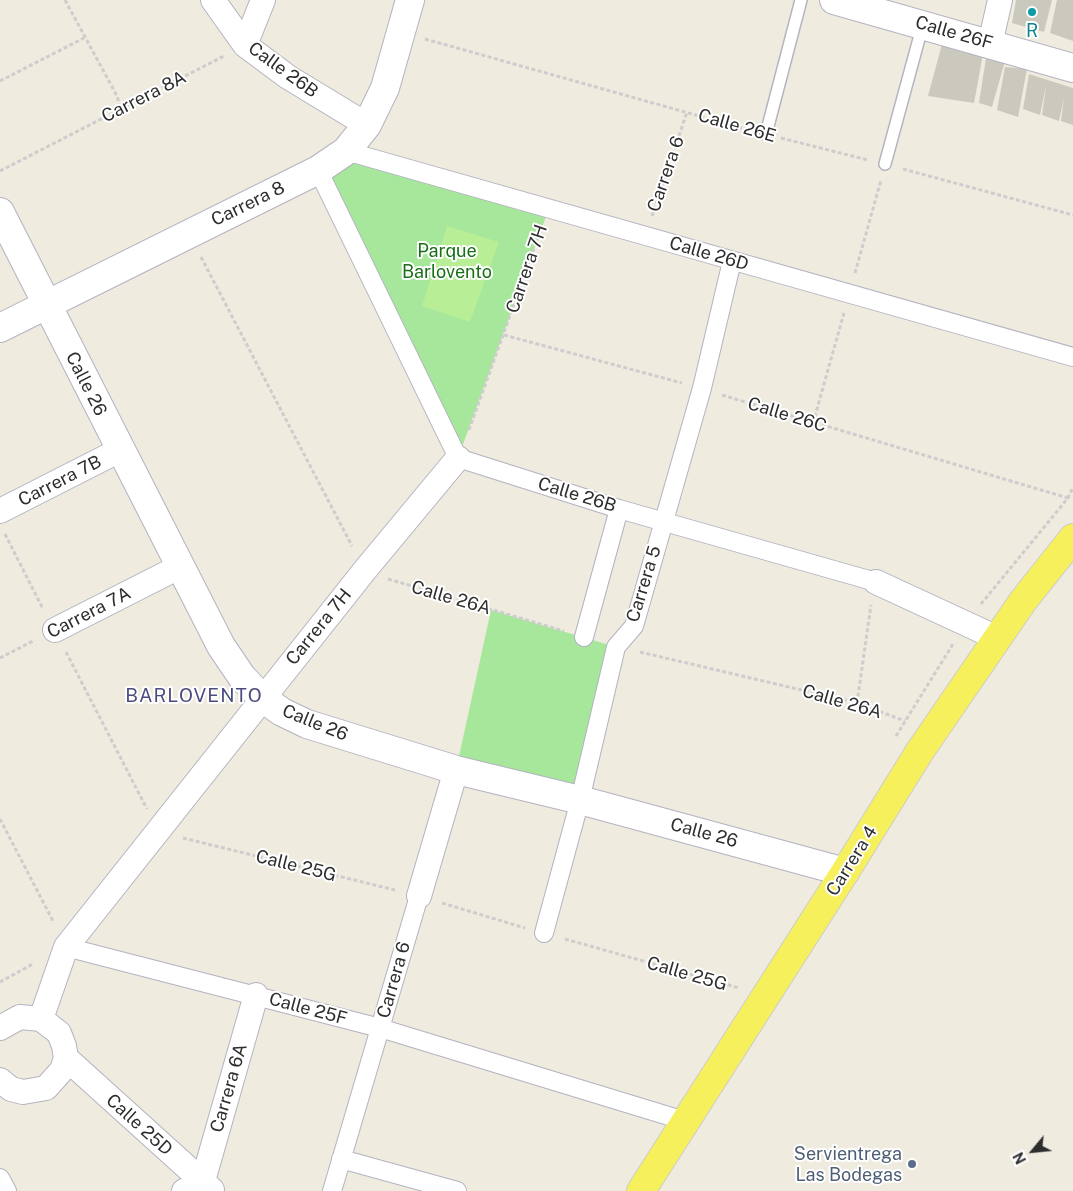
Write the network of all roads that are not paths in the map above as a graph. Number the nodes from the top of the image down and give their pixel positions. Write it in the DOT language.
graph roads {
  1 [pos="213,0"];
  2 [pos="263,0"];
  3 [pos="410,0"];
  4 [pos="801,0"];
  5 [pos="834,0"];
  6 [pos="1000,0"];
  7 [pos="923,24"];
  8 [pos="990,44"];
  9 [pos="245,45"];
  10 [pos="1073,68"];
  11 [pos="367,125"];
  12 [pos="766,134"];
  13 [pos="346,151"];
  14 [pos="885,164"];
  15 [pos="318,170"];
  16 [pos="0,212"];
  17 [pos="732,261"];
  18 [pos="47,305"];
  19 [pos="0,328"];
  20 [pos="1073,357"];
  21 [pos="120,450"];
  22 [pos="458,458"];
  23 [pos="619,509"];
  24 [pos="0,511"];
  25 [pos="664,520"];
  26 [pos="1073,538"];
  27 [pos="178,567"];
  28 [pos="876,582"];
  29 [pos="55,630"];
  30 [pos="584,637"];
  31 [pos="997,638"];
  32 [pos="262,698"];
  33 [pos="456,770"];
  34 [pos="580,800"];
  35 [pos="846,872"];
  36 [pos="418,896"];
  37 [pos="544,933"];
  38 [pos="66,947"];
  39 [pos="256,995"];
  40 [pos="41,1019"];
  41 [pos="0,1028"];
  42 [pos="380,1028"];
  43 [pos="66,1058"];
  44 [pos="0,1080"];
  45 [pos="686,1121"];
  46 [pos="341,1160"];
  47 [pos="0,1178"];
  48 [pos="200,1188"];
  49 [pos="7,1191"];
  50 [pos="332,1191"];
  51 [pos="457,1191"];
  52 [pos="640,1191"];
  1 -- 9 [label="street, Calle 26B"];
  2 -- 9 [label="street"];
  3 -- 11 [label="street, Carrera 8"];
  4 -- 12 [label="lane"];
  5 -- 7 [label="street, Calle 26F"];
  6 -- 8 [label="street"];
  7 -- 8 [label="street, Calle 26F"];
  7 -- 14 [label="lane"];
  8 -- 10 [label="street, Calle 26F"];
  9 -- 11 [label="street, Calle 26B"];
  11 -- 13 [label="street, Carrera 8"];
  13 -- 15 [label="street, Carrera 8"];
  13 -- 17 [label="street, Calle 26D"];
  15 -- 18 [label="street, Carrera 8"];
  15 -- 22 [label="street"];
  16 -- 18 [label="street, Calle 26"];
  17 -- 20 [label="street, Calle 26D"];
  17 -- 25 [label="street, Carrera 5"];
  18 -- 19 [label="street, Carrera 8"];
  18 -- 21 [label="street, Calle 26"];
  21 -- 24 [label="street, Carrera 7B"];
  21 -- 27 [label="street, Calle 26"];
  22 -- 23 [label="street, Calle 26B"];
  22 -- 32 [label="street, Carrera 7H"];
  23 -- 25 [label="street, Calle 26B"];
  23 -- 30 [label="street"];
  25 -- 28 [label="street, Calle 26B"];
  25 -- 34 [label="street, Carrera 5"];
  26 -- 31 [label="main road, Carrera 4"];
  27 -- 29 [label="street, Carrera 7A"];
  27 -- 32 [label="street, Calle 26"];
  28 -- 31 [label="street, Calle 26B"];
  31 -- 35 [label="main road, Carrera 4"];
  32 -- 33 [label="street, Calle 26"];
  32 -- 38 [label="street, Carrera 7H"];
  33 -- 34 [label="street, Calle 26"];
  33 -- 36 [label="street, Carrera 6"];
  34 -- 35 [label="street, Calle 26"];
  34 -- 37 [label="street, Carrera 5"];
  35 -- 45 [label="main road, Carrera 4"];
  36 -- 42 [label="street, Carrera 6"];
  38 -- 39 [label="street, Calle 25F"];
  38 -- 40 [label="street, Carrera 7H"];
  39 -- 42 [label="street, Calle 25F"];
  39 -- 48 [label="street, Carrera 6A"];
  40 -- 41 [label="street"];
  40 -- 43 [label="street"];
  42 -- 45 [label="street, Calle 25F"];
  42 -- 46 [label="street, Carrera 6"];
  43 -- 44 [label="street"];
  43 -- 48 [label="street, Calle 25D"];
  45 -- 52 [label="main road, Carrera 4"];
  46 -- 50 [label="street, Carrera 6"];
  46 -- 51 [label="street"];
  47 -- 49 [label="street"];
}
